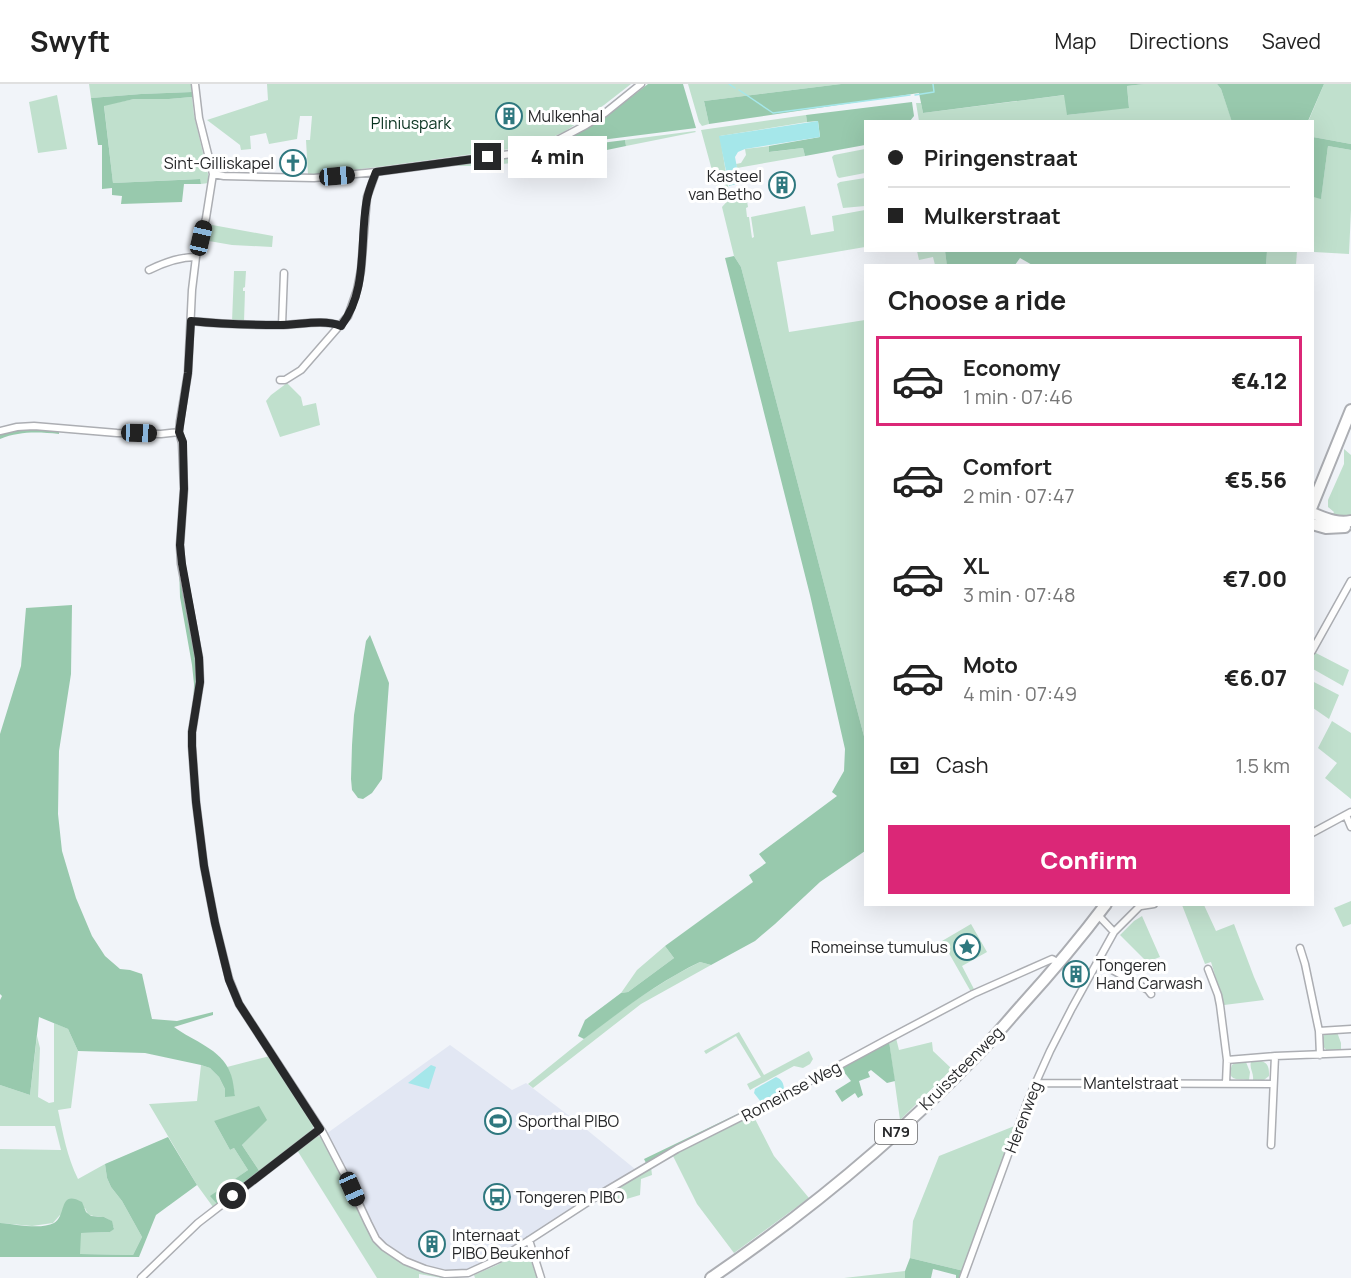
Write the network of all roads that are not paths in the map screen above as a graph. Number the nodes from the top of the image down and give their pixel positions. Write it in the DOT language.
graph roads {
  1 [pos="195,84"];
  2 [pos="641,84"];
  3 [pos="376,172"];
  4 [pos="213,174"];
  5 [pos="196,257"];
  6 [pos="149,270"];
  7 [pos="284,273"];
  8 [pos="191,321"];
  9 [pos="282,325"];
  10 [pos="341,326"];
  11 [pos="280,380"];
  12 [pos="1351,410"];
  13 [pos="0,431"];
  14 [pos="179,432"];
  15 [pos="1314,501"];
  16 [pos="1314,514"];
  17 [pos="1351,521"];
  18 [pos="1314,525"];
  19 [pos="1351,525"];
  20 [pos="1351,581"];
  21 [pos="1314,647"];
  22 [pos="1348,813"];
  23 [pos="1351,827"];
  24 [pos="1314,832"];
  25 [pos="1105,906"];
  26 [pos="1140,906"];
  27 [pos="1098,915"];
  28 [pos="1114,932"];
  29 [pos="1300,948"];
  30 [pos="1098,962"];
  31 [pos="1059,963"];
  32 [pos="1208,969"];
  33 [pos="1151,994"];
  34 [pos="1351,1029"];
  35 [pos="1319,1031"];
  36 [pos="1351,1053"];
  37 [pos="1320,1055"];
  38 [pos="1275,1056"];
  39 [pos="1227,1060"];
  40 [pos="1036,1083"];
  41 [pos="1226,1083"];
  42 [pos="1273,1084"];
  43 [pos="320,1129"];
  44 [pos="1271,1145"];
  45 [pos="529,1240"];
  46 [pos="141,1278"];
  47 [pos="541,1278"];
  48 [pos="711,1278"];
  49 [pos="963,1278"];
  1 -- 4 [label="street"];
  2 -- 3 [label="street"];
  3 -- 4 [label="street"];
  3 -- 10 [label="street"];
  4 -- 5 [label="street"];
  5 -- 6 [label="street"];
  5 -- 8 [label="street"];
  7 -- 9 [label="street"];
  8 -- 9 [label="street"];
  8 -- 14 [label="street"];
  9 -- 10 [label="street"];
  10 -- 11 [label="street"];
  12 -- 15 [label="main road"];
  13 -- 14 [label="street"];
  14 -- 43 [label="street"];
  16 -- 17 [label="main road"];
  18 -- 19 [label="main road"];
  20 -- 21 [label="street"];
  22 -- 23 [label="street"];
  22 -- 24 [label="street"];
  25 -- 27 [label="main road, Kruissteenweg / N79"];
  26 -- 28 [label="street, Herenweg"];
  27 -- 28 [label="street"];
  27 -- 31 [label="main road, Kruissteenweg / N79"];
  28 -- 30 [label="street, Herenweg"];
  29 -- 35 [label="street"];
  30 -- 33 [label="street"];
  30 -- 40 [label="street, Herenweg"];
  31 -- 45 [label="street, Romeinse Weg"];
  31 -- 48 [label="main road, Kruissteenweg / N79"];
  32 -- 39 [label="street"];
  34 -- 35 [label="street"];
  35 -- 37 [label="street"];
  36 -- 37 [label="street"];
  37 -- 38 [label="street"];
  38 -- 39 [label="street"];
  38 -- 42 [label="street"];
  39 -- 41 [label="street"];
  40 -- 41 [label="street, Mantelstraat"];
  40 -- 49 [label="street, Herenweg"];
  41 -- 42 [label="street, Mantelstraat"];
  42 -- 44 [label="street"];
  43 -- 45 [label="street"];
  43 -- 46 [label="street"];
  45 -- 47 [label="street"];
}
